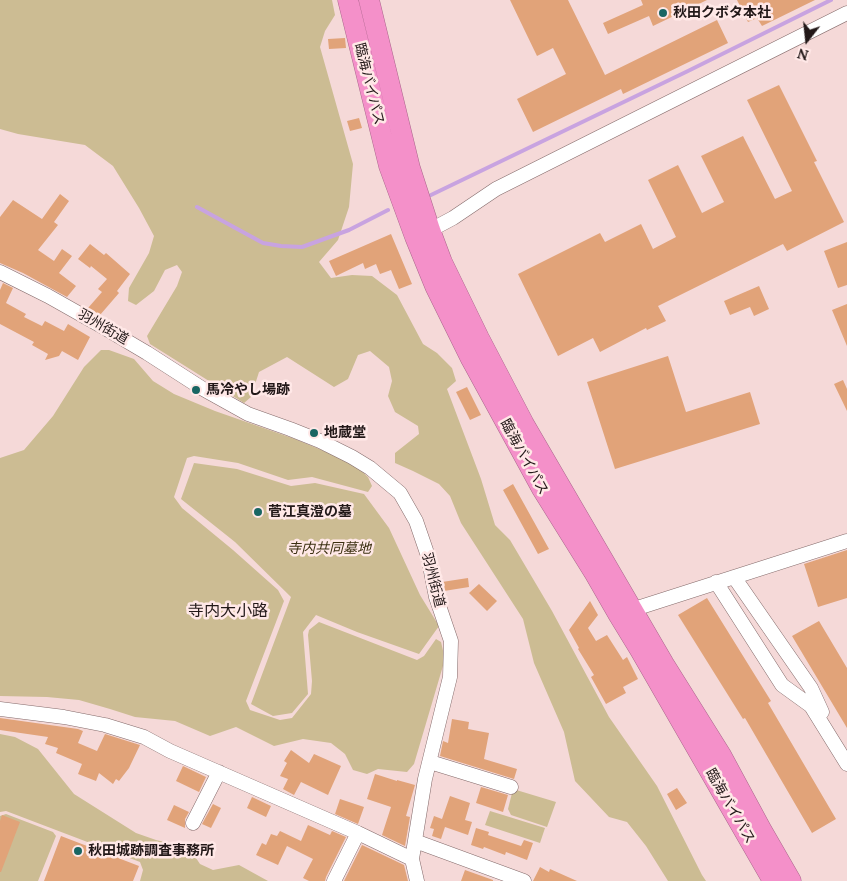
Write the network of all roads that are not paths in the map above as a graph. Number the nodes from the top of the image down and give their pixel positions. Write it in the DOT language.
graph roads {
  1 [pos="348,0"];
  2 [pos="369,0"];
  3 [pos="847,13"];
  4 [pos="423,234"];
  5 [pos="0,272"];
  6 [pos="847,540"];
  7 [pos="734,577"];
  8 [pos="716,582"];
  9 [pos="625,612"];
  10 [pos="1,709"];
  11 [pos="847,756"];
  12 [pos="430,762"];
  13 [pos="847,764"];
  14 [pos="218,772"];
  15 [pos="511,787"];
  16 [pos="192,823"];
  17 [pos="358,833"];
  18 [pos="416,841"];
  19 [pos="412,859"];
  20 [pos="420,879"];
  21 [pos="334,881"];
  22 [pos="524,881"];
  23 [pos="773,881"];
  24 [pos="791,881"];
  1 -- 4 [label="highway, 臨海バイパス"];
  2 -- 4 [label="highway, 臨海バイパス"];
  3 -- 4 [label="street"];
  4 -- 9 [label="highway, 臨海バイパス"];
  5 -- 12 [label="street, 羽州街道"];
  6 -- 7 [label="street"];
  7 -- 8 [label="street"];
  7 -- 11 [label="street"];
  8 -- 9 [label="street"];
  8 -- 13 [label="street"];
  9 -- 23 [label="highway, 臨海バイパス"];
  9 -- 24 [label="highway, 臨海バイパス"];
  10 -- 14 [label="street"];
  12 -- 15 [label="street"];
  12 -- 18 [label="street, 羽州街道"];
  14 -- 16 [label="street"];
  14 -- 17 [label="street"];
  17 -- 19 [label="street"];
  17 -- 21 [label="street"];
  18 -- 19 [label="street, 羽州街道"];
  18 -- 22 [label="street"];
  19 -- 20 [label="street, 羽州街道"];
}
